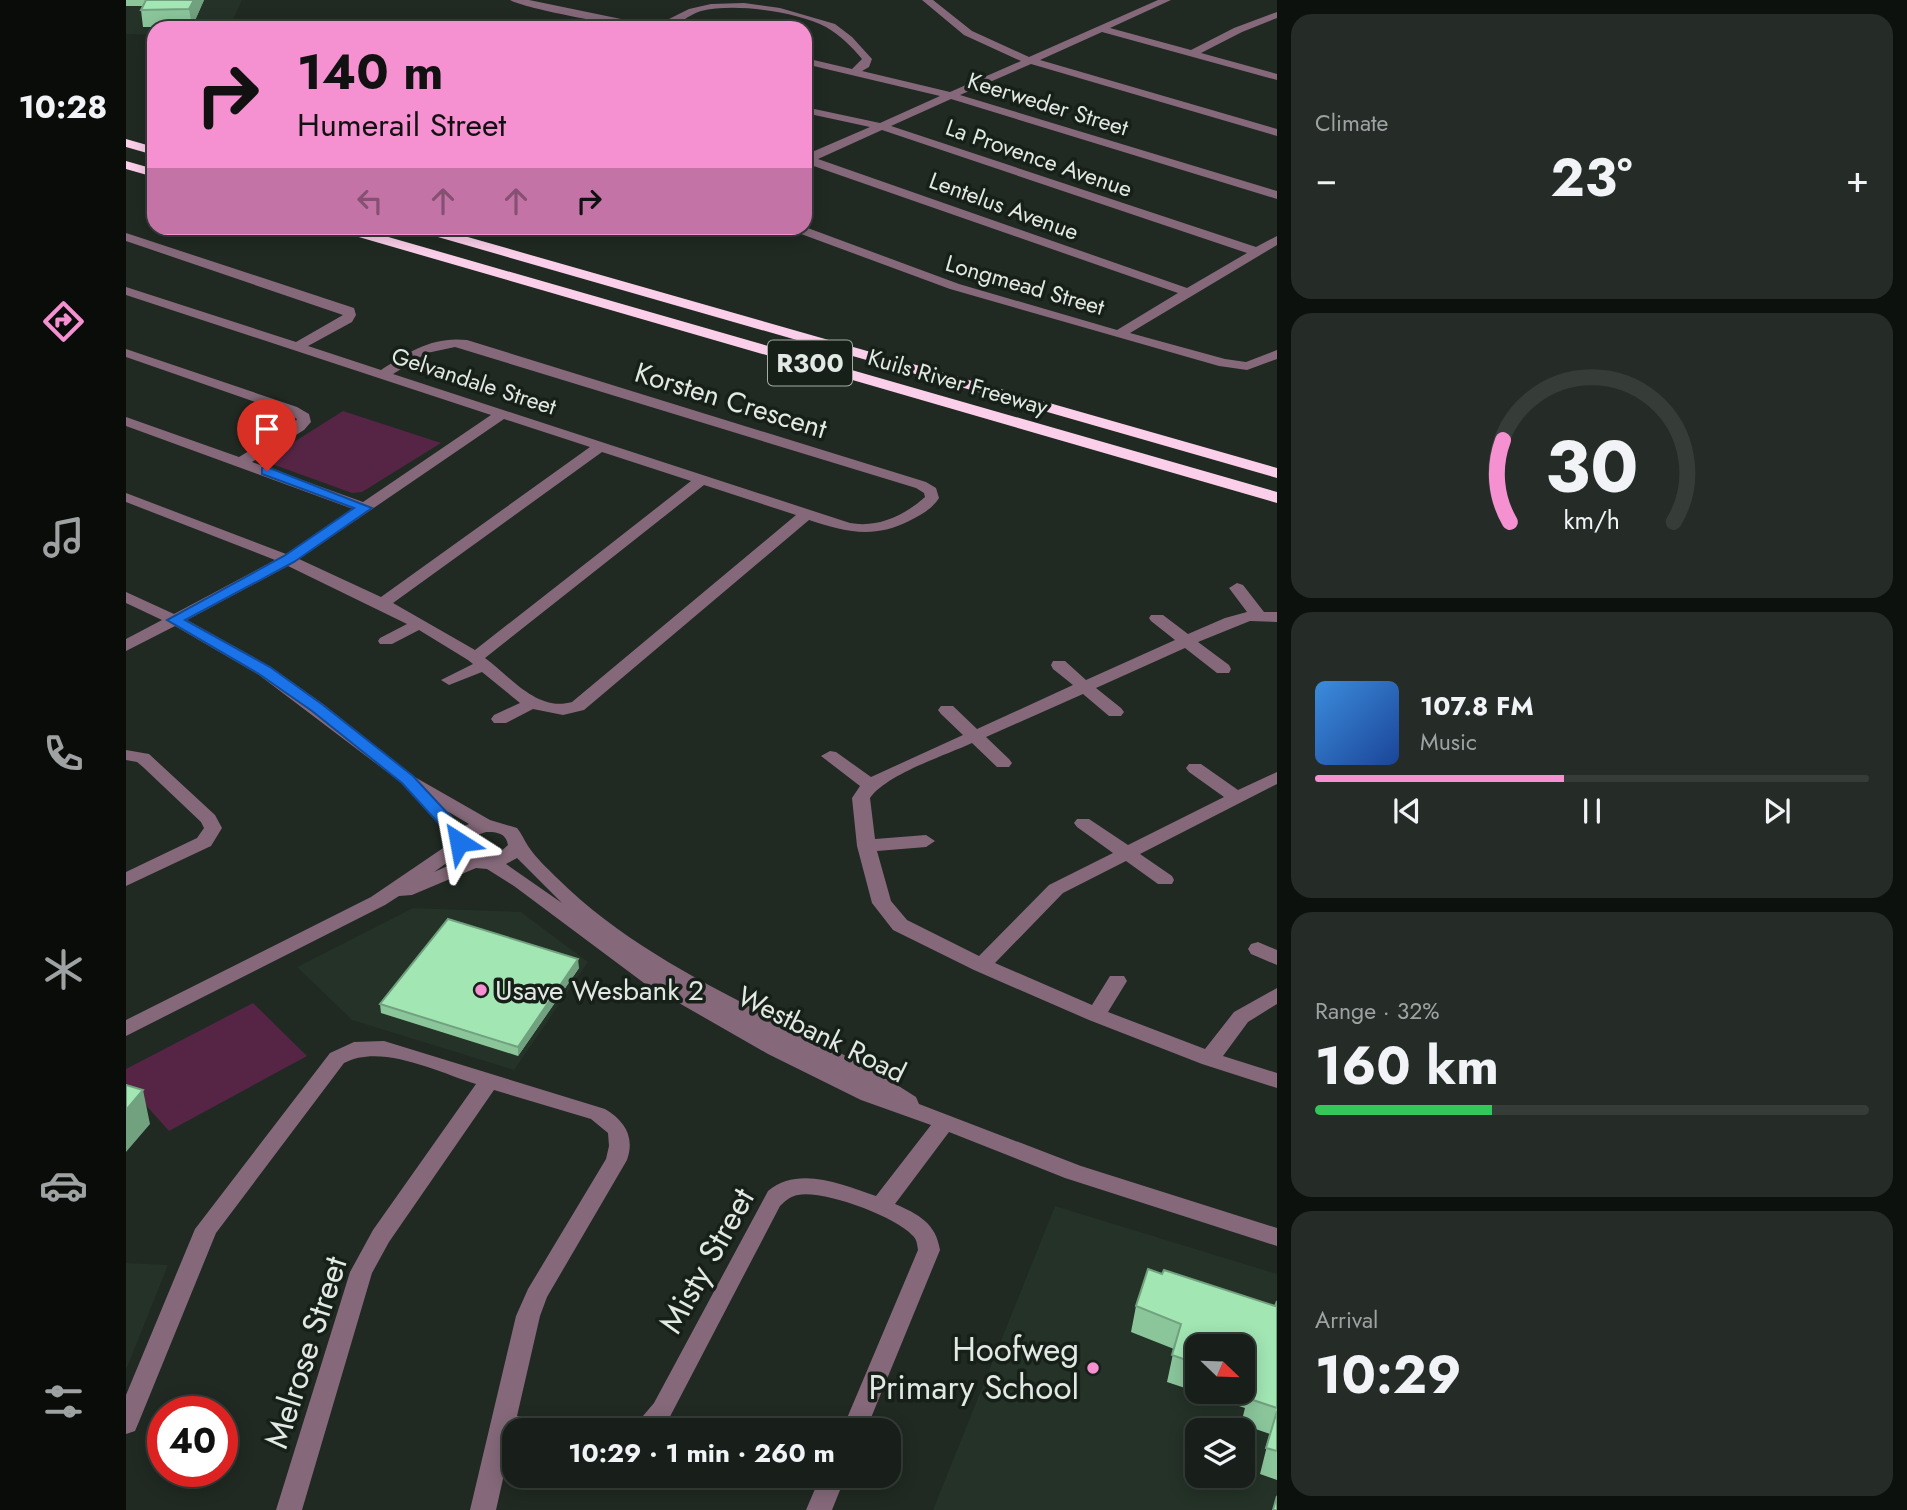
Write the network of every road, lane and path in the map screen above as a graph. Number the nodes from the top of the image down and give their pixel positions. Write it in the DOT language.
graph roads {
  1 [pos="515,0"];
  2 [pos="927,0"];
  3 [pos="1166,0"];
  4 [pos="1277,15"];
  5 [pos="618,21"];
  6 [pos="673,21"];
  7 [pos="1101,29"];
  8 [pos="1193,53"];
  9 [pos="1027,60"];
  10 [pos="812,63"];
  11 [pos="853,73"];
  12 [pos="1277,77"];
  13 [pos="949,95"];
  14 [pos="812,111"];
  15 [pos="880,126"];
  16 [pos="1277,133"];
  17 [pos="126,143"];
  18 [pos="147,149"];
  19 [pos="812,156"];
  20 [pos="812,161"];
  21 [pos="126,164"];
  22 [pos="147,171"];
  23 [pos="1277,195"];
  24 [pos="812,234"];
  25 [pos="367,235"];
  26 [pos="447,235"];
  27 [pos="126,237"];
  28 [pos="1277,240"];
  29 [pos="1257,252"];
  30 [pos="126,291"];
  31 [pos="1189,293"];
  32 [pos="1119,334"];
  33 [pos="297,347"];
  34 [pos="126,354"];
  35 [pos="1277,354"];
  36 [pos="382,375"];
  37 [pos="502,414"];
  38 [pos="126,421"];
  39 [pos="600,446"];
  40 [pos="242,462"];
  41 [pos="1277,472"];
  42 [pos="702,479"];
  43 [pos="126,497"];
  44 [pos="1277,498"];
  45 [pos="365,508"];
  46 [pos="807,514"];
  47 [pos="289,559"];
  48 [pos="1237,588"];
  49 [pos="126,597"];
  50 [pos="381,604"];
  51 [pos="1268,616"];
  52 [pos="1157,618"];
  53 [pos="175,620"];
  54 [pos="417,625"];
  55 [pos="386,641"];
  56 [pos="1187,641"];
  57 [pos="126,646"];
  58 [pos="480,662"];
  59 [pos="1059,665"];
  60 [pos="1223,669"];
  61 [pos="449,680"];
  62 [pos="1085,687"];
  63 [pos="533,703"];
  64 [pos="947,710"];
  65 [pos="1115,712"];
  66 [pos="500,719"];
  67 [pos="976,737"];
  68 [pos="126,755"];
  69 [pos="830,755"];
  70 [pos="1003,763"];
  71 [pos="1195,768"];
  72 [pos="1277,777"];
  73 [pos="407,780"];
  74 [pos="870,785"];
  75 [pos="1236,797"];
  76 [pos="1083,823"];
  77 [pos="486,826"];
  78 [pos="926,841"];
  79 [pos="459,842"];
  80 [pos="517,846"];
  81 [pos="866,846"];
  82 [pos="1126,852"];
  83 [pos="482,863"];
  84 [pos="126,880"];
  85 [pos="1164,880"];
  86 [pos="378,901"];
  87 [pos="1258,949"];
  88 [pos="1277,958"];
  89 [pos="981,965"];
  90 [pos="1117,981"];
  91 [pos="1277,995"];
  92 [pos="1096,1015"];
  93 [pos="126,1028"];
  94 [pos="1209,1059"];
  95 [pos="489,1081"];
  96 [pos="1277,1081"];
  97 [pos="923,1113"];
  98 [pos="945,1122"];
  99 [pos="881,1206"];
  100 [pos="1277,1237"];
  101 [pos="504,1418"];
  102 [pos="657,1418"];
  103 [pos="859,1418"];
  104 [pos="126,1424"];
  105 [pos="502,1425"];
  106 [pos="828,1488"];
  107 [pos="289,1510"];
  108 [pos="483,1510"];
  109 [pos="819,1510"];
  1 -- 5 [label="street"];
  2 -- 9 [label="street"];
  3 -- 7 [label="street"];
  4 -- 8 [label="street"];
  6 -- 11 [label="street"];
  7 -- 8 [label="street"];
  7 -- 9 [label="street"];
  8 -- 12 [label="street"];
  9 -- 13 [label="street"];
  9 -- 16 [label="street"];
  10 -- 11 [label="street, Keerweder Street"];
  11 -- 13 [label="street, Keerweder Street"];
  13 -- 15 [label="street"];
  13 -- 23 [label="street, Keerweder Street"];
  14 -- 15 [label="street, La Provence Avenue"];
  15 -- 19 [label="street"];
  15 -- 29 [label="street, La Provence Avenue"];
  17 -- 18 [label="highway"];
  20 -- 31 [label="street, Lentelus Avenue"];
  21 -- 22 [label="highway"];
  24 -- 32 [label="street, Longmead Street"];
  25 -- 44 [label="highway, Kuils River Freeway / R300"];
  26 -- 41 [label="highway, Kuils River Freeway / R300"];
  27 -- 33 [label="street"];
  28 -- 29 [label="street"];
  29 -- 31 [label="street"];
  30 -- 33 [label="street, Gelvandale Street"];
  31 -- 32 [label="street"];
  32 -- 35 [label="street, Longmead Street"];
  33 -- 36 [label="street, Gelvandale Street"];
  34 -- 40 [label="street"];
  36 -- 37 [label="street, Gelvandale Street"];
  36 -- 46 [label="street, Korsten Crescent"];
  37 -- 39 [label="street, Gelvandale Street"];
  37 -- 45 [label="street"];
  38 -- 40 [label="street"];
  39 -- 42 [label="street, Gelvandale Street"];
  39 -- 50 [label="street"];
  40 -- 45 [label="street"];
  42 -- 46 [label="street, Gelvandale Street"];
  42 -- 58 [label="street"];
  43 -- 47 [label="street"];
  45 -- 47 [label="street"];
  46 -- 63 [label="street"];
  47 -- 50 [label="street"];
  47 -- 53 [label="street"];
  48 -- 51 [label="street"];
  49 -- 53 [label="street"];
  50 -- 54 [label="street"];
  51 -- 56 [label="street"];
  52 -- 56 [label="street"];
  53 -- 57 [label="street"];
  53 -- 73 [label="street"];
  54 -- 55 [label="street"];
  54 -- 58 [label="street"];
  56 -- 60 [label="street"];
  56 -- 62 [label="street"];
  58 -- 61 [label="street"];
  58 -- 63 [label="street"];
  59 -- 62 [label="street"];
  62 -- 65 [label="street"];
  62 -- 67 [label="street"];
  63 -- 66 [label="street"];
  64 -- 67 [label="street"];
  67 -- 70 [label="street"];
  67 -- 74 [label="street"];
  68 -- 84 [label="street"];
  69 -- 74 [label="street"];
  71 -- 75 [label="street"];
  72 -- 75 [label="street"];
  73 -- 77 [label="street"];
  73 -- 79 [label="street"];
  74 -- 81 [label="street"];
  75 -- 82 [label="street"];
  76 -- 82 [label="street"];
  77 -- 79 [label="street"];
  77 -- 80 [label="street"];
  78 -- 81 [label="street"];
  79 -- 83 [label="street"];
  79 -- 86 [label="street"];
  80 -- 83 [label="street"];
  80 -- 97 [label="street, Westbank Road"];
  81 -- 89 [label="street"];
  82 -- 85 [label="street"];
  82 -- 89 [label="street"];
  83 -- 86 [label="street"];
  83 -- 97 [label="street, Westbank Road"];
  86 -- 93 [label="street"];
  87 -- 88 [label="street"];
  89 -- 92 [label="street"];
  90 -- 92 [label="street"];
  91 -- 94 [label="street"];
  92 -- 94 [label="street"];
  94 -- 96 [label="street"];
  95 -- 101 [label="street"];
  95 -- 104 [label="street"];
  95 -- 107 [label="street, Melrose Street"];
  97 -- 98 [label="street, Westbank Road"];
  98 -- 99 [label="street"];
  98 -- 100 [label="street, Westbank Road"];
  99 -- 102 [label="street, Misty Street"];
  99 -- 103 [label="street, Misty Street"];
  105 -- 108 [label="street"];
  106 -- 109 [label="street"];
}
